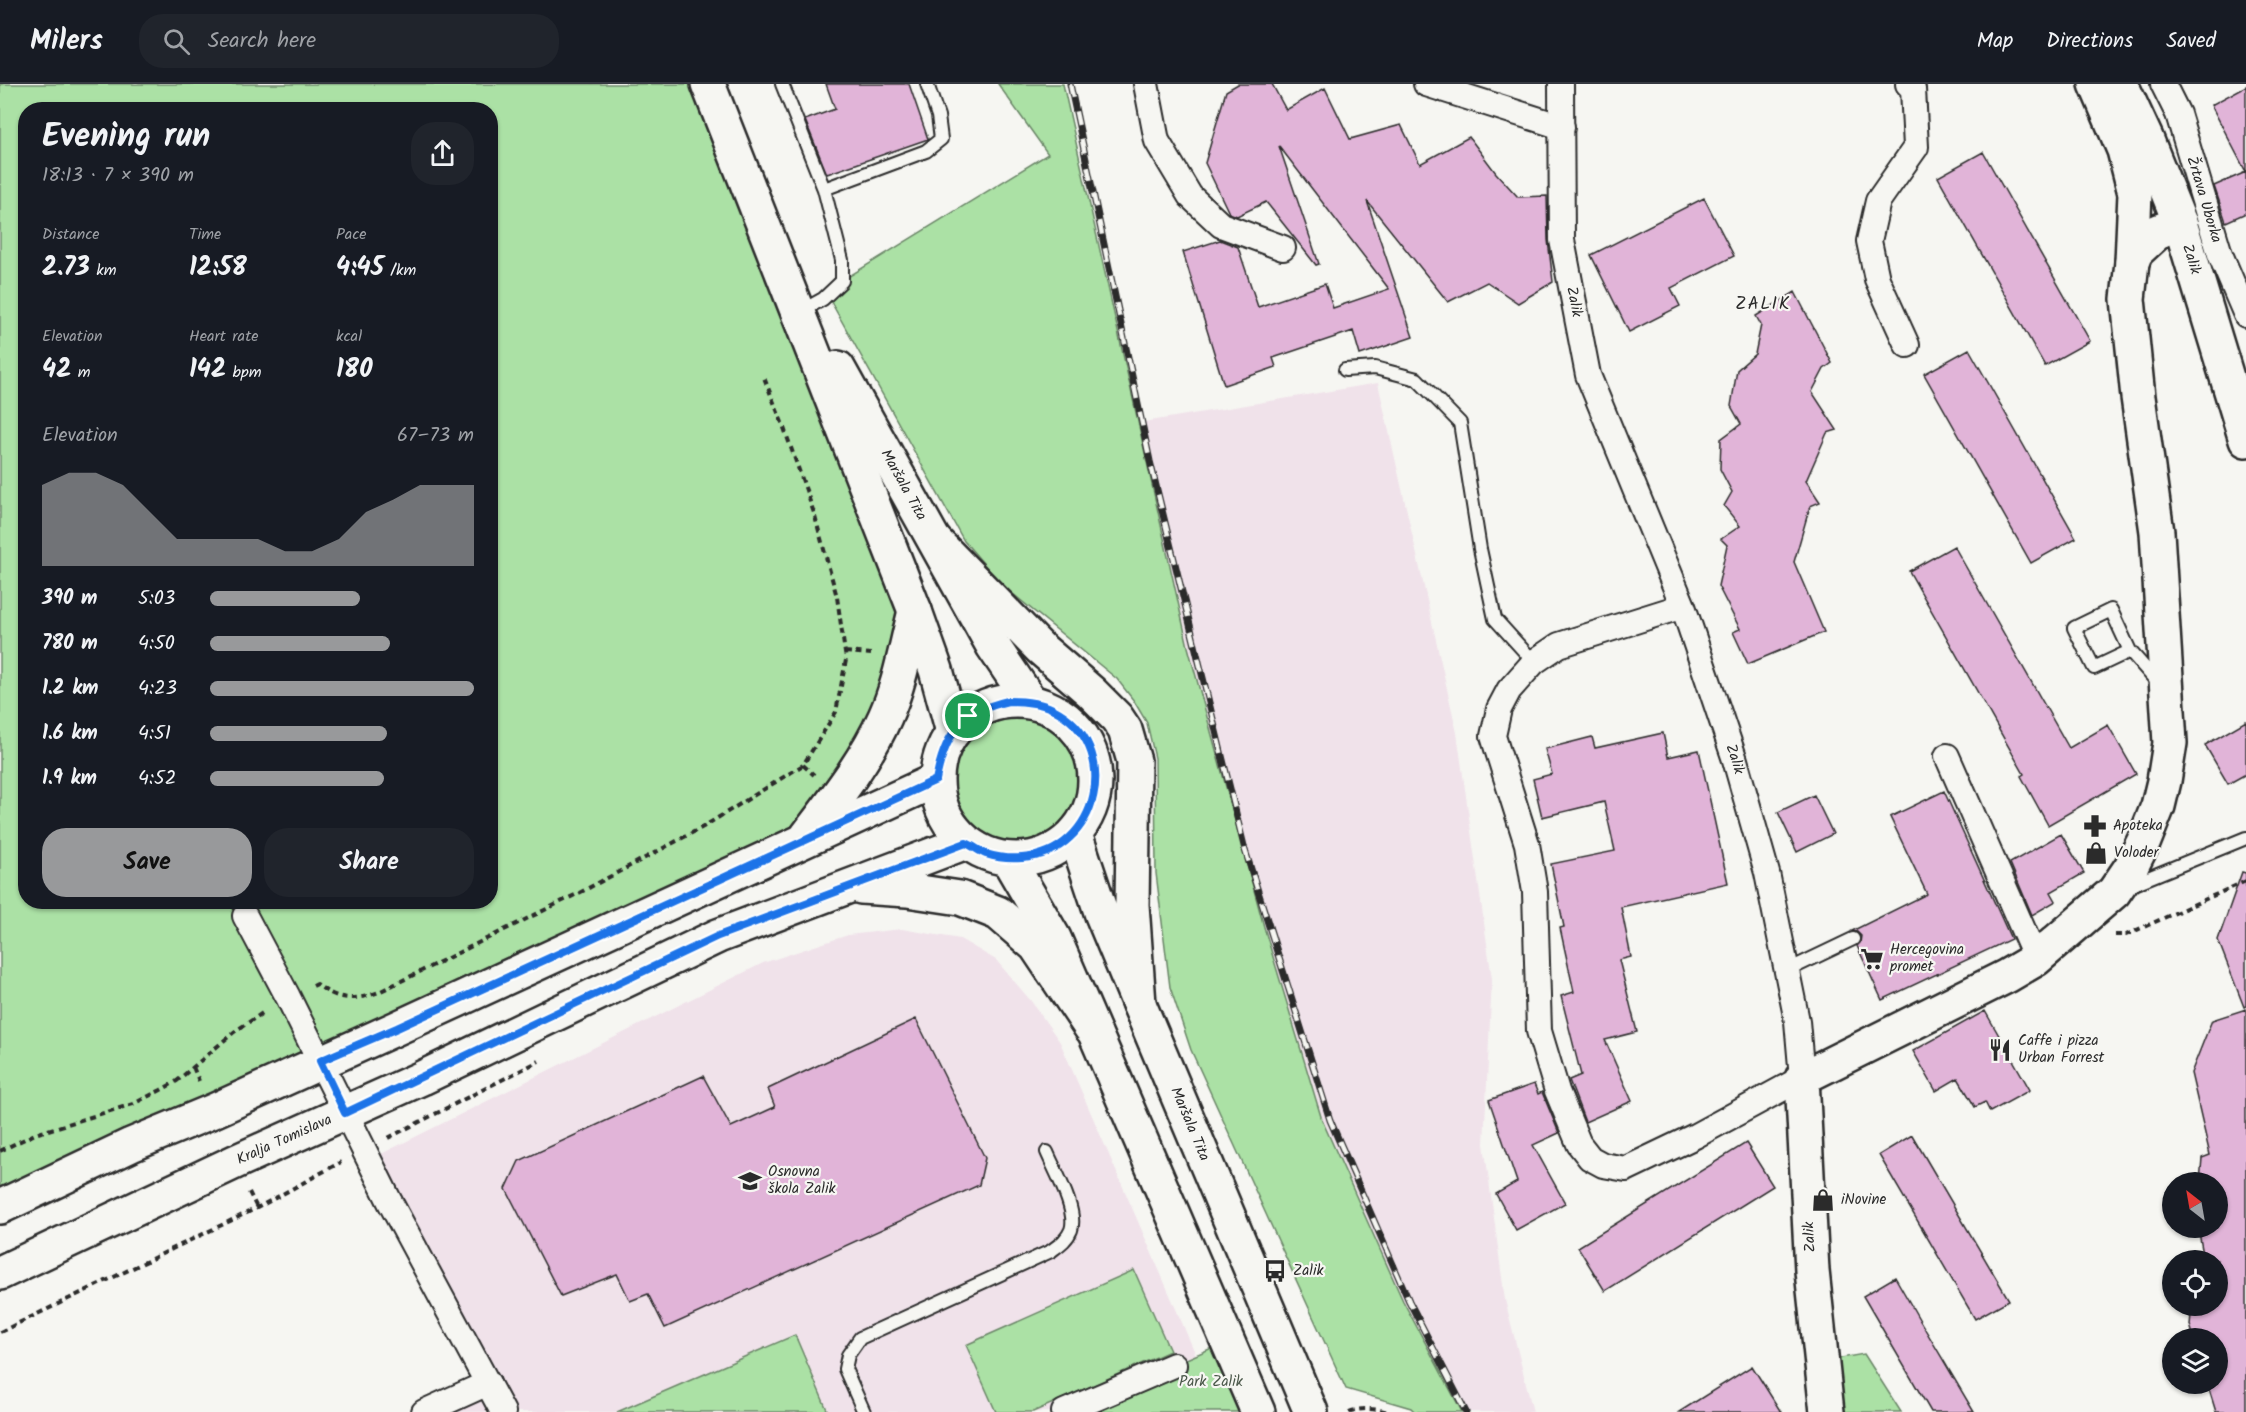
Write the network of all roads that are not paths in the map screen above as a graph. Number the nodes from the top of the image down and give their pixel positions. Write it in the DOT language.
graph roads {
  1 [pos="708,84"];
  2 [pos="783,84"];
  3 [pos="927,84"];
  4 [pos="1146,84"];
  5 [pos="1426,84"];
  6 [pos="1560,84"];
  7 [pos="1908,84"];
  8 [pos="2096,84"];
  9 [pos="2121,84"];
  10 [pos="2163,84"];
  11 [pos="1562,127"];
  12 [pos="824,189"];
  13 [pos="2180,223"];
  14 [pos="1283,248"];
  15 [pos="2132,262"];
  16 [pos="780,264"];
  17 [pos="805,309"];
  18 [pos="2246,315"];
  19 [pos="1907,345"];
  20 [pos="1345,370"];
  21 [pos="2246,440"];
  22 [pos="936,542"];
  23 [pos="1683,606"];
  24 [pos="915,611"];
  25 [pos="2130,651"];
  26 [pos="1534,662"];
  27 [pos="2168,696"];
  28 [pos="1030,702"];
  29 [pos="953,732"];
  30 [pos="1947,756"];
  31 [pos="936,780"];
  32 [pos="1075,834"];
  33 [pos="806,838"];
  34 [pos="2246,838"];
  35 [pos="966,843"];
  36 [pos="1008,859"];
  37 [pos="847,886"];
  38 [pos="2114,892"];
  39 [pos="245,916"];
  40 [pos="1853,939"];
  41 [pos="2036,959"];
  42 [pos="1786,971"];
  43 [pos="1138,1004"];
  44 [pos="1091,1028"];
  45 [pos="320,1061"];
  46 [pos="1802,1078"];
  47 [pos="345,1113"];
  48 [pos="1047,1152"];
  49 [pos="0,1207"];
  50 [pos="0,1273"];
  51 [pos="1174,1365"];
  52 [pos="488,1383"];
  53 [pos="423,1412"];
  54 [pos="503,1412"];
  55 [pos="864,1412"];
  56 [pos="1064,1412"];
  57 [pos="1258,1412"];
  58 [pos="1311,1412"];
  59 [pos="1827,1412"];
  1 -- 16 [label="main road, Maršala Tita"];
  2 -- 12 [label="lane"];
  3 -- 12 [label="lane"];
  4 -- 14 [label="street"];
  5 -- 11 [label="street"];
  6 -- 11 [label="street, Zalik"];
  7 -- 19 [label="street"];
  8 -- 15 [label="main road"];
  9 -- 13 [label="main road, Zalik"];
  10 -- 18 [label="street, Žrtava Uborka"];
  11 -- 23 [label="street, Zalik"];
  12 -- 17 [label="lane"];
  13 -- 15 [label="main road"];
  13 -- 21 [label="main road, Zalik"];
  15 -- 27 [label="main road"];
  16 -- 17 [label="main road, Maršala Tita"];
  16 -- 24 [label="main road, Maršala Tita"];
  17 -- 22 [label="main road, Maršala Tita"];
  20 -- 26 [label="lane"];
  22 -- 28 [label="main road, Maršala Tita"];
  22 -- 43 [label="main road"];
  23 -- 26 [label="street"];
  23 -- 42 [label="street, Zalik"];
  24 -- 29 [label="main road, Maršala Tita"];
  24 -- 33 [label="main road"];
  25 -- 25 [label="lane"];
  25 -- 27 [label="lane"];
  26 -- 46 [label="street"];
  27 -- 38 [label="main road"];
  28 -- 29 [label="main road"];
  28 -- 32 [label="main road"];
  29 -- 31 [label="main road"];
  30 -- 41 [label="street"];
  31 -- 33 [label="main road"];
  31 -- 35 [label="main road"];
  32 -- 36 [label="main road"];
  32 -- 43 [label="main road, Maršala Tita"];
  33 -- 45 [label="main road"];
  34 -- 38 [label="lane"];
  35 -- 36 [label="main road"];
  35 -- 37 [label="main road, Kralja Tomislava"];
  36 -- 44 [label="main road"];
  37 -- 44 [label="main road"];
  37 -- 47 [label="main road, Kralja Tomislava"];
  38 -- 41 [label="main road"];
  39 -- 45 [label="street"];
  40 -- 42 [label="lane"];
  41 -- 46 [label="main road"];
  42 -- 46 [label="street, Zalik"];
  43 -- 58 [label="main road, Maršala Tita"];
  44 -- 57 [label="main road"];
  45 -- 47 [label="street"];
  45 -- 49 [label="main road"];
  46 -- 59 [label="main road, Zalik"];
  47 -- 50 [label="main road, Kralja Tomislava"];
  47 -- 52 [label="street"];
  48 -- 55 [label="lane"];
  51 -- 56 [label="street"];
  52 -- 53 [label="street"];
  52 -- 54 [label="street"];
}
